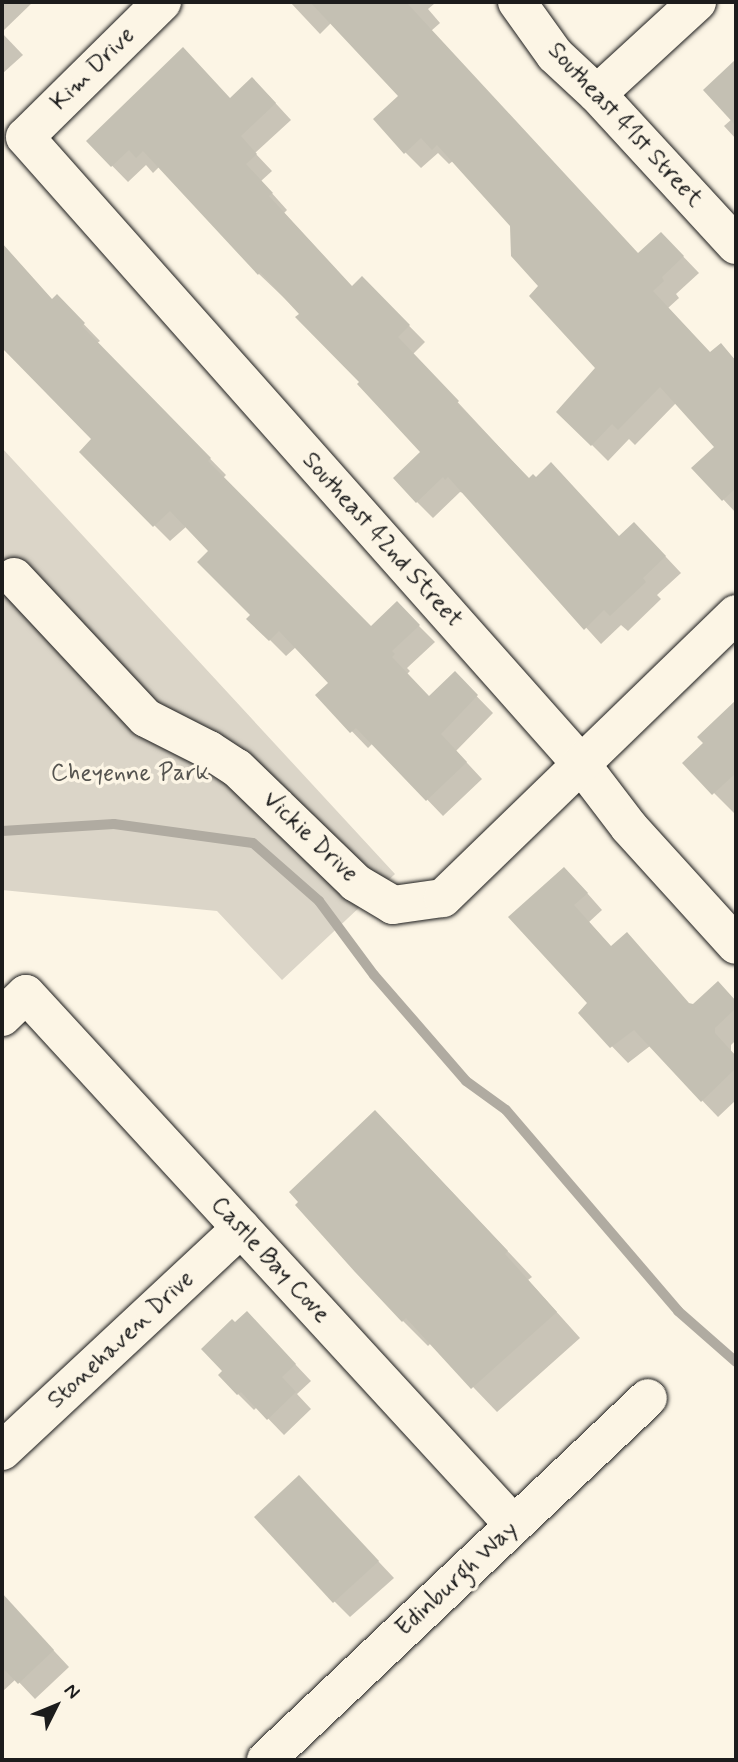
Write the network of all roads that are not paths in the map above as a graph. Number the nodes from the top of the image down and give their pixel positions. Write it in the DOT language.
graph roads {
  1 [pos="162,2"];
  2 [pos="517,2"];
  3 [pos="697,2"];
  4 [pos="597,94"];
  5 [pos="25,137"];
  6 [pos="736,245"];
  7 [pos="14,576"];
  8 [pos="736,614"];
  9 [pos="581,764"];
  10 [pos="736,945"];
  11 [pos="14,1006"];
  12 [pos="241,1228"];
  13 [pos="648,1398"];
  14 [pos="2,1451"];
  15 [pos="514,1525"];
  16 [pos="266,1760"];
  1 -- 5 [label="street, Kim Drive"];
  2 -- 4 [label="street, Southeast 41st Street"];
  3 -- 4 [label="street"];
  4 -- 6 [label="street, Southeast 41st Street"];
  5 -- 9 [label="street, Southeast 42nd Street"];
  7 -- 9 [label="street, Vickie Drive"];
  8 -- 9 [label="street, Vickie Drive"];
  9 -- 10 [label="street, Southeast 42nd Street"];
  11 -- 12 [label="street, Castle Bay Cove"];
  12 -- 14 [label="street, Stonehaven Drive"];
  12 -- 15 [label="street, Castle Bay Cove"];
  13 -- 15 [label="street, Edinburgh Way"];
  15 -- 16 [label="street, Edinburgh Way"];
}
